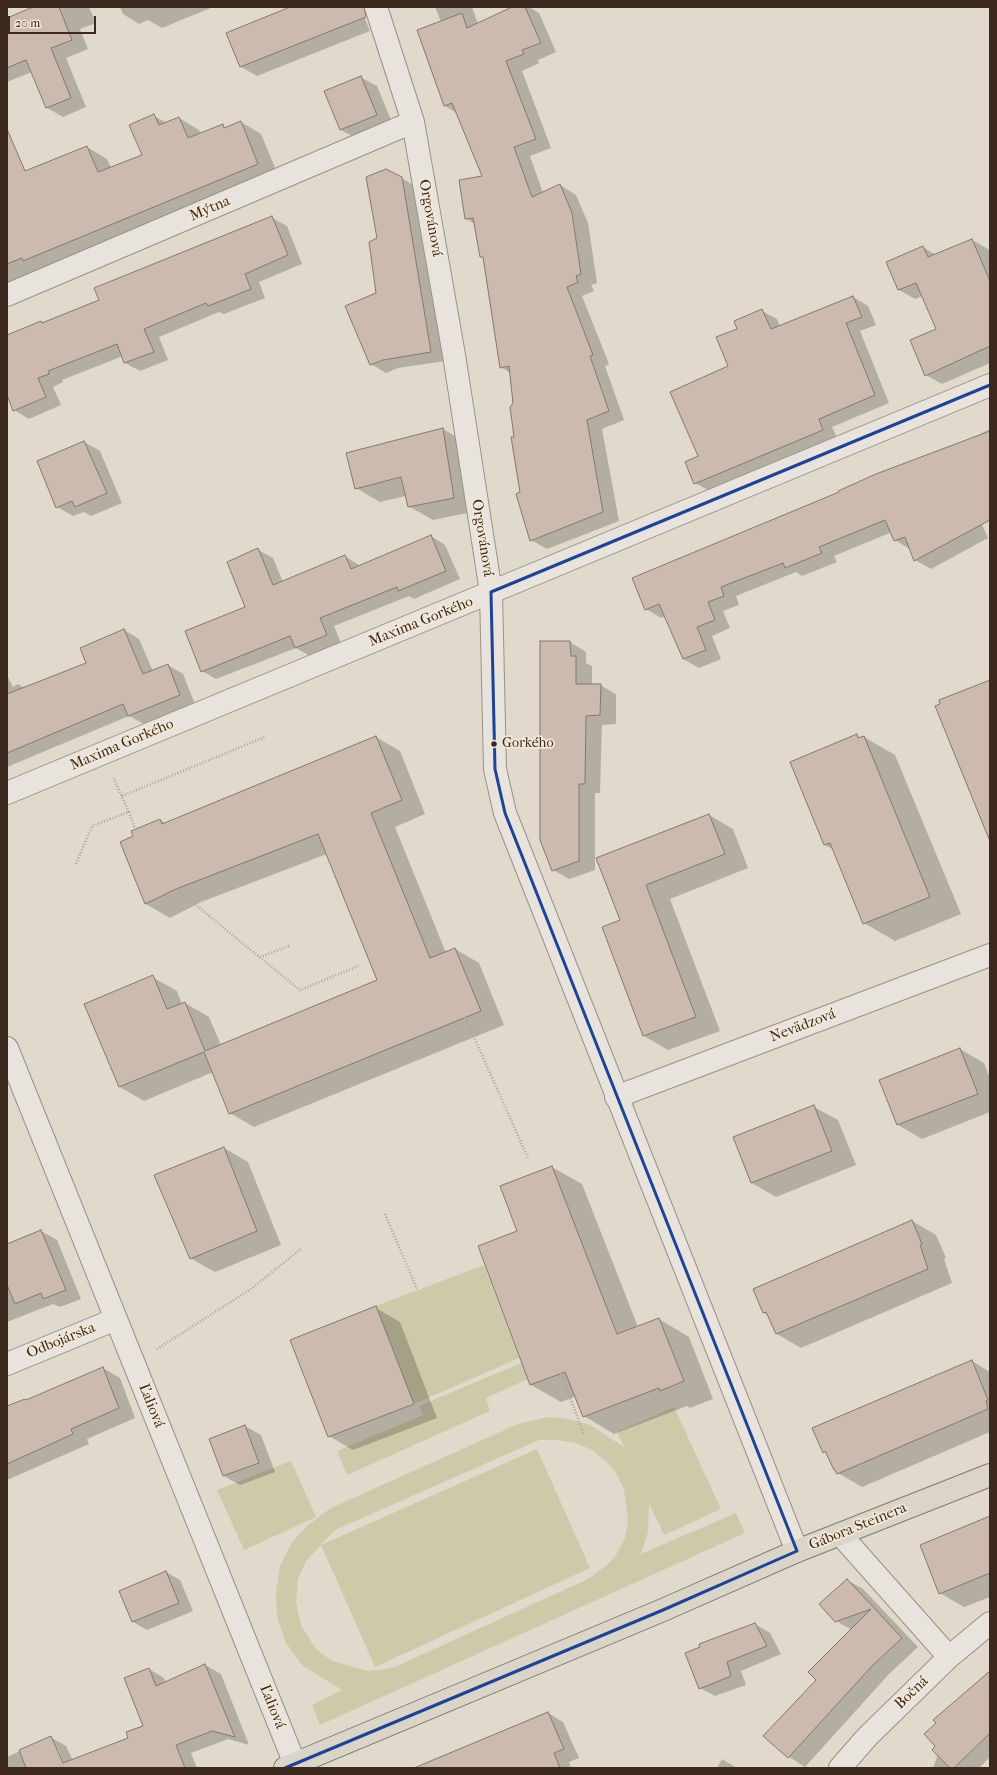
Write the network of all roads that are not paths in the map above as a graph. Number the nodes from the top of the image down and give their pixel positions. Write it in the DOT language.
graph roads {
  1 [pos="376,7"];
  2 [pos="413,122"];
  3 [pos="7,295"];
  4 [pos="990,385"];
  5 [pos="491,592"];
  6 [pos="7,793"];
  7 [pos="990,955"];
  8 [pos="7,1048"];
  9 [pos="616,1097"];
  10 [pos="116,1319"];
  11 [pos="7,1364"];
  12 [pos="990,1474"];
  13 [pos="840,1534"];
  14 [pos="796,1551"];
  15 [pos="990,1623"];
  16 [pos="949,1657"];
  17 [pos="290,1766"];
  18 [pos="840,1768"];
  1 -- 2 [label="street, Orgovánová"];
  2 -- 3 [label="street, Mýtna"];
  2 -- 5 [label="street, Orgovánová"];
  4 -- 5 [label="street, Maxima Gorkého"];
  5 -- 6 [label="street, Maxima Gorkého"];
  5 -- 9 [label="street, Orgovánová"];
  7 -- 9 [label="street, Nevädzová"];
  8 -- 10 [label="street, Ľaliová"];
  9 -- 14 [label="street, Orgovánová"];
  10 -- 11 [label="street, Odbojárska"];
  10 -- 17 [label="street, Ľaliová"];
  12 -- 13 [label="main road, Gábora Steinera"];
  13 -- 14 [label="main road, Gábora Steinera"];
  13 -- 16 [label="street"];
  14 -- 17 [label="main road, Gábora Steinera"];
  15 -- 16 [label="street, Bočná"];
  16 -- 18 [label="street, Bočná"];
}
